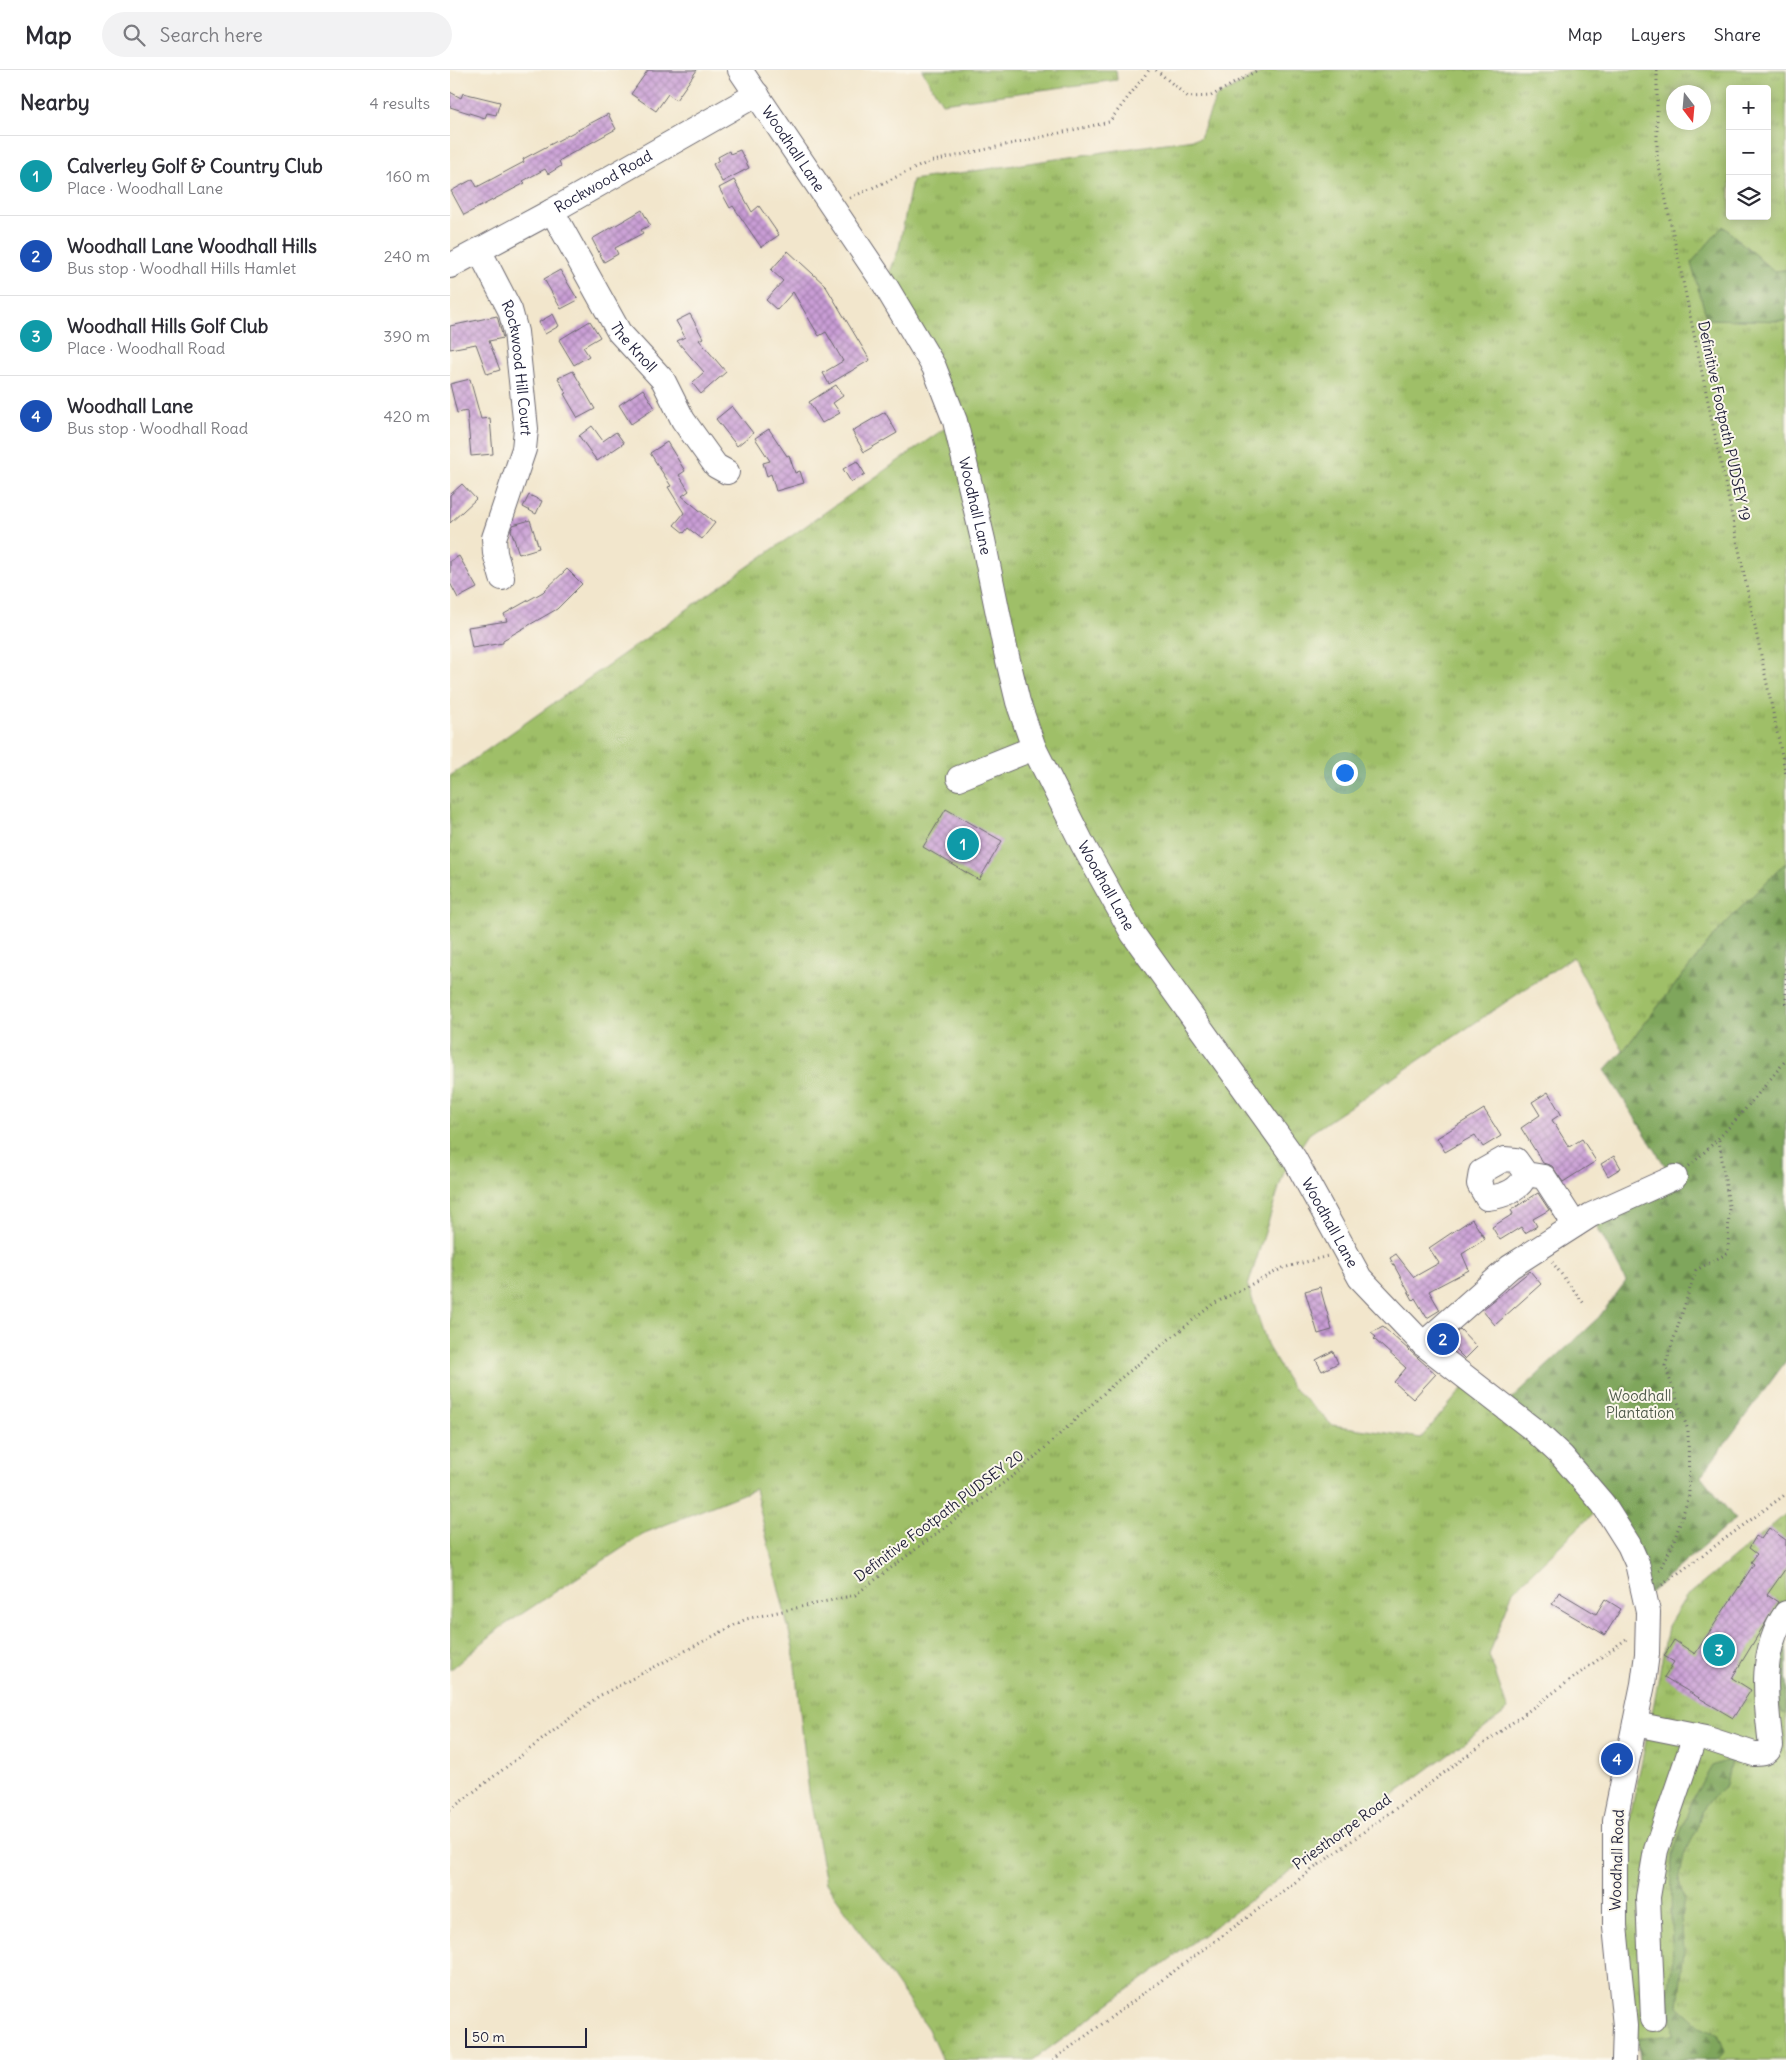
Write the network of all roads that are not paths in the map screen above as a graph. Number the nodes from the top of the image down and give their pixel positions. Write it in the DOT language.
graph roads {
  1 [pos="740,70"];
  2 [pos="756,94"];
  3 [pos="552,211"];
  4 [pos="480,250"];
  5 [pos="450,266"];
  6 [pos="727,472"];
  7 [pos="502,578"];
  8 [pos="1034,748"];
  9 [pos="959,778"];
  10 [pos="1526,1174"];
  11 [pos="1676,1177"];
  12 [pos="1575,1225"];
  13 [pos="1423,1344"];
  14 [pos="1654,1590"];
  15 [pos="1786,1613"];
  16 [pos="1635,1724"];
  17 [pos="1695,1736"];
  18 [pos="1653,2019"];
  19 [pos="1624,2060"];
  1 -- 2 [label="street, Woodhall Lane"];
  2 -- 3 [label="street, Rockwood Road"];
  2 -- 8 [label="street, Woodhall Lane"];
  3 -- 4 [label="street, Rockwood Road"];
  3 -- 6 [label="street, The Knoll"];
  4 -- 5 [label="street, Rockwood Road"];
  4 -- 7 [label="street, Rockwood Hill Court"];
  8 -- 9 [label="street"];
  8 -- 13 [label="street, Woodhall Lane"];
  10 -- 12 [label="street"];
  11 -- 12 [label="street"];
  12 -- 13 [label="street"];
  13 -- 14 [label="street, Woodhall Lane"];
  14 -- 16 [label="street, Woodhall Road"];
  15 -- 17 [label="street"];
  16 -- 17 [label="street"];
  16 -- 19 [label="street, Woodhall Road"];
  17 -- 18 [label="street"];
}
